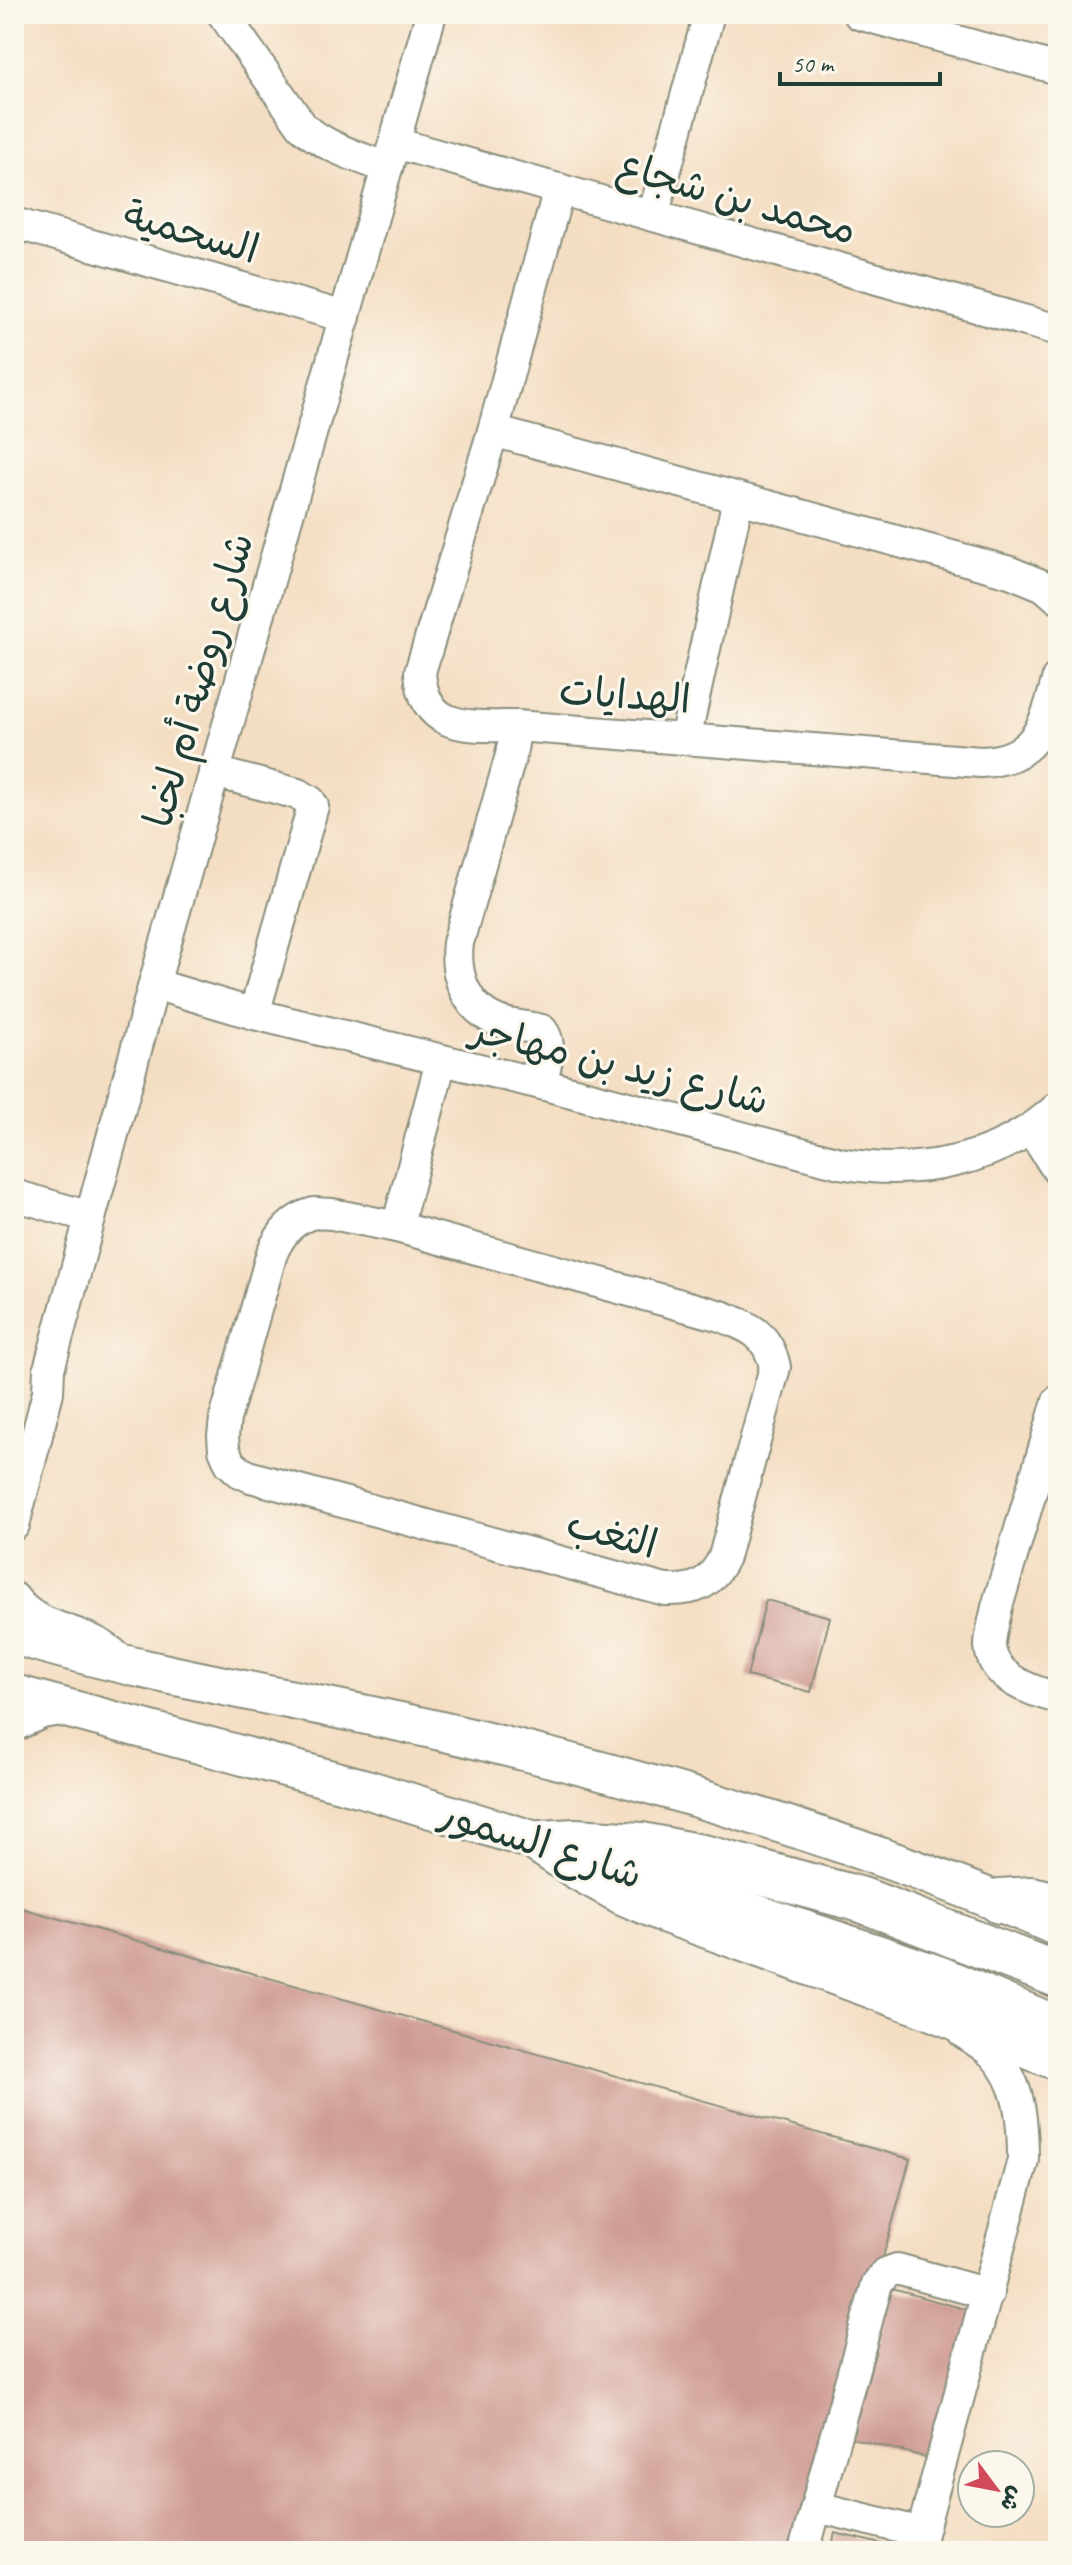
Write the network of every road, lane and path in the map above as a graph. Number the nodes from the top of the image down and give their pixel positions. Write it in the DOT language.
graph roads {
  1 [pos="213,14"];
  2 [pos="224,14"];
  3 [pos="431,14"];
  4 [pos="709,14"];
  5 [pos="859,14"];
  6 [pos="1058,69"];
  7 [pos="391,155"];
  8 [pos="559,189"];
  9 [pos="653,216"];
  10 [pos="14,223"];
  11 [pos="345,317"];
  12 [pos="1058,330"];
  13 [pos="493,431"];
  14 [pos="738,499"];
  15 [pos="1058,598"];
  16 [pos="1058,677"];
  17 [pos="516,726"];
  18 [pos="685,739"];
  19 [pos="214,772"];
  20 [pos="154,984"];
  21 [pos="254,1014"];
  22 [pos="441,1061"];
  23 [pos="541,1084"];
  24 [pos="1058,1107"];
  25 [pos="1031,1129"];
  26 [pos="1058,1171"];
  27 [pos="14,1195"];
  28 [pos="90,1217"];
  29 [pos="397,1227"];
  30 [pos="49,1369"];
  31 [pos="1057,1407"];
  32 [pos="14,1459"];
  33 [pos="14,1525"];
  34 [pos="14,1598"];
  35 [pos="14,1635"];
  36 [pos="123,1664"];
  37 [pos="14,1694"];
  38 [pos="1058,1698"];
  39 [pos="67,1709"];
  40 [pos="14,1726"];
  41 [pos="542,1843"];
  42 [pos="1000,1901"];
  43 [pos="1058,1905"];
  44 [pos="1058,1927"];
  45 [pos="1058,1975"];
  46 [pos="925,2005"];
  47 [pos="1058,2026"];
  48 [pos="1058,2058"];
  49 [pos="988,2294"];
  50 [pos="817,2507"];
  51 [pos="919,2542"];
  52 [pos="804,2551"];
  1 -- 2 [label="street"];
  2 -- 7 [label="street, محمد بن شجاع"];
  3 -- 7 [label="street, شارع روضة أم لخبا"];
  4 -- 9 [label="street"];
  5 -- 6 [label="street"];
  7 -- 8 [label="street, محمد بن شجاع"];
  7 -- 11 [label="street, شارع روضة أم لخبا"];
  8 -- 9 [label="street, محمد بن شجاع"];
  8 -- 13 [label="street, الهدايات"];
  9 -- 12 [label="street, محمد بن شجاع"];
  10 -- 11 [label="street, السحمية"];
  11 -- 19 [label="street, شارع روضة أم لخبا"];
  13 -- 14 [label="street"];
  13 -- 17 [label="street, الهدايات"];
  14 -- 15 [label="street"];
  14 -- 18 [label="street"];
  16 -- 18 [label="street, الهدايات"];
  17 -- 18 [label="street, الهدايات"];
  17 -- 23 [label="street"];
  19 -- 20 [label="street, شارع روضة أم لخبا"];
  19 -- 21 [label="street"];
  20 -- 21 [label="street, شارع زيد بن مهاجر"];
  20 -- 28 [label="street, شارع روضة أم لخبا"];
  21 -- 22 [label="street, شارع زيد بن مهاجر"];
  22 -- 23 [label="street, شارع زيد بن مهاجر"];
  22 -- 29 [label="street"];
  23 -- 25 [label="street, شارع زيد بن مهاجر"];
  24 -- 25 [label="street, شارع زيد بن مهاجر"];
  25 -- 26 [label="street"];
  27 -- 28 [label="street"];
  28 -- 30 [label="street, شارع روضة أم لخبا"];
  29 -- 29 [label="street, الثغب"];
  30 -- 32 [label="street, شارع روضة أم لخبا"];
  30 -- 33 [label="street, شارع روضة أم لخبا"];
  31 -- 38 [label="street"];
  34 -- 36 [label="street"];
  35 -- 36 [label="main road, شارع السمور"];
  36 -- 42 [label="main road, شارع السمور"];
  37 -- 39 [label="main road, شارع السمور"];
  39 -- 40 [label="street"];
  39 -- 41 [label="main road, شارع السمور"];
  41 -- 45 [label="highway"];
  41 -- 46 [label="highway"];
  41 -- 47 [label="main road, شارع السمور"];
  42 -- 43 [label="highway"];
  42 -- 44 [label="main road, شارع السمور"];
  46 -- 48 [label="highway"];
  46 -- 49 [label="street"];
  49 -- 50 [label="street"];
  49 -- 51 [label="street"];
  50 -- 51 [label="street"];
  50 -- 52 [label="street"];
}
